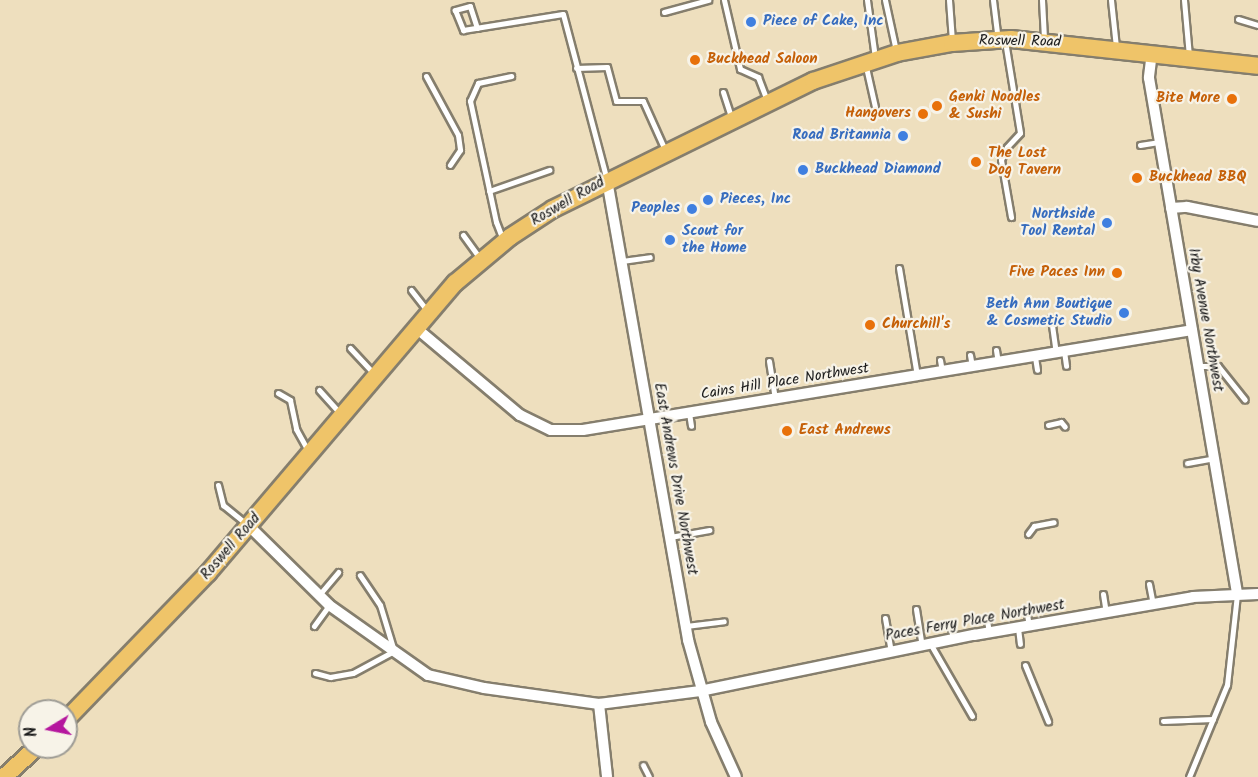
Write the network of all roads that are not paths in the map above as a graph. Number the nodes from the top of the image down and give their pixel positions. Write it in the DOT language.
graph roads {
  1 [pos="708,0"];
  2 [pos="724,0"];
  3 [pos="867,0"];
  4 [pos="885,0"];
  5 [pos="949,0"];
  6 [pos="993,0"];
  7 [pos="1042,0"];
  8 [pos="1111,0"];
  9 [pos="1184,0"];
  10 [pos="664,12"];
  11 [pos="1238,19"];
  12 [pos="1258,25"];
  13 [pos="477,27"];
  14 [pos="1002,40"];
  15 [pos="1044,41"];
  16 [pos="952,43"];
  17 [pos="1116,48"];
  18 [pos="1152,52"];
  19 [pos="897,53"];
  20 [pos="1188,57"];
  21 [pos="870,61"];
  22 [pos="1258,66"];
  23 [pos="576,68"];
  24 [pos="511,75"];
  25 [pos="426,76"];
  26 [pos="723,92"];
  27 [pos="768,103"];
  28 [pos="875,107"];
  29 [pos="732,120"];
  30 [pos="1160,142"];
  31 [pos="1140,145"];
  32 [pos="666,152"];
  33 [pos="450,165"];
  34 [pos="549,170"];
  35 [pos="607,180"];
  36 [pos="489,191"];
  37 [pos="1171,208"];
  38 [pos="1011,217"];
  39 [pos="1258,221"];
  40 [pos="463,235"];
  41 [pos="504,242"];
  42 [pos="650,257"];
  43 [pos="482,259"];
  44 [pos="622,261"];
  45 [pos="899,268"];
  46 [pos="411,290"];
  47 [pos="428,312"];
  48 [pos="1051,318"];
  49 [pos="415,327"];
  50 [pos="1192,330"];
  51 [pos="350,348"];
  52 [pos="996,350"];
  53 [pos="1060,352"];
  54 [pos="1035,356"];
  55 [pos="769,361"];
  56 [pos="998,362"];
  57 [pos="1066,366"];
  58 [pos="1198,366"];
  59 [pos="1037,370"];
  60 [pos="375,375"];
  61 [pos="917,375"];
  62 [pos="319,390"];
  63 [pos="278,393"];
  64 [pos="775,399"];
  65 [pos="1245,400"];
  66 [pos="689,413"];
  67 [pos="342,416"];
  68 [pos="650,420"];
  69 [pos="1048,425"];
  70 [pos="691,426"];
  71 [pos="1065,427"];
  72 [pos="310,455"];
  73 [pos="1214,458"];
  74 [pos="1187,462"];
  75 [pos="218,485"];
  76 [pos="1054,522"];
  77 [pos="249,526"];
  78 [pos="709,530"];
  79 [pos="1028,534"];
  80 [pos="670,537"];
  81 [pos="338,572"];
  82 [pos="360,575"];
  83 [pos="1149,584"];
  84 [pos="1237,593"];
  85 [pos="1103,594"];
  86 [pos="1258,594"];
  87 [pos="319,595"];
  88 [pos="1153,604"];
  89 [pos="329,605"];
  90 [pos="916,609"];
  91 [pos="1106,612"];
  92 [pos="1027,614"];
  93 [pos="885,618"];
  94 [pos="987,620"];
  95 [pos="724,621"];
  96 [pos="314,626"];
  97 [pos="686,626"];
  98 [pos="1023,627"];
  99 [pos="989,633"];
  100 [pos="926,644"];
  101 [pos="1020,644"];
  102 [pos="394,651"];
  103 [pos="891,651"];
  104 [pos="1024,665"];
  105 [pos="315,673"];
  106 [pos="700,691"];
  107 [pos="599,704"];
  108 [pos="78,707"];
  109 [pos="972,716"];
  110 [pos="1213,719"];
  111 [pos="1048,721"];
  112 [pos="1163,721"];
  113 [pos="23,759"];
  114 [pos="643,765"];
  115 [pos="7,772"];
  116 [pos="607,777"];
  117 [pos="649,777"];
  118 [pos="736,777"];
  119 [pos="1189,777"];
  1 -- 10 [label="lane"];
  2 -- 27 [label="lane"];
  3 -- 21 [label="lane"];
  4 -- 19 [label="lane"];
  5 -- 16 [label="lane"];
  6 -- 14 [label="lane"];
  7 -- 15 [label="lane"];
  8 -- 17 [label="lane"];
  9 -- 20 [label="lane"];
  11 -- 12 [label="lane"];
  13 -- 13 [label="lane"];
  13 -- 23 [label="lane"];
  14 -- 15 [label="main road, Roswell Road"];
  14 -- 16 [label="main road, Roswell Road"];
  14 -- 38 [label="lane"];
  15 -- 17 [label="main road, Roswell Road"];
  16 -- 19 [label="main road, Roswell Road"];
  17 -- 18 [label="main road, Roswell Road"];
  18 -- 20 [label="main road, Roswell Road"];
  18 -- 30 [label="street, Irby Avenue Northwest"];
  19 -- 21 [label="main road, Roswell Road"];
  20 -- 22 [label="main road, Roswell Road"];
  21 -- 27 [label="main road, Roswell Road"];
  21 -- 28 [label="lane"];
  23 -- 32 [label="lane"];
  23 -- 35 [label="lane"];
  24 -- 36 [label="lane"];
  25 -- 33 [label="lane"];
  26 -- 29 [label="lane"];
  27 -- 29 [label="main road, Roswell Road"];
  29 -- 32 [label="main road, Roswell Road"];
  30 -- 31 [label="lane"];
  30 -- 37 [label="street, Irby Avenue Northwest"];
  32 -- 35 [label="main road, Roswell Road"];
  34 -- 36 [label="lane"];
  35 -- 41 [label="main road, Roswell Road"];
  35 -- 44 [label="street, East Andrews Drive Northwest"];
  36 -- 41 [label="lane"];
  37 -- 39 [label="street"];
  37 -- 50 [label="street, Irby Avenue Northwest"];
  40 -- 43 [label="lane"];
  41 -- 43 [label="main road, Roswell Road"];
  42 -- 44 [label="lane"];
  43 -- 47 [label="main road, Roswell Road"];
  44 -- 68 [label="street, East Andrews Drive Northwest"];
  45 -- 61 [label="lane"];
  46 -- 47 [label="lane"];
  47 -- 49 [label="main road, Roswell Road"];
  48 -- 53 [label="lane"];
  49 -- 60 [label="main road, Roswell Road"];
  49 -- 68 [label="street, Cains Hill Place Northwest"];
  50 -- 53 [label="street, Cains Hill Place Northwest"];
  50 -- 58 [label="street, Irby Avenue Northwest"];
  51 -- 60 [label="lane"];
  52 -- 56 [label="lane"];
  53 -- 54 [label="street, Cains Hill Place Northwest"];
  53 -- 57 [label="lane"];
  54 -- 56 [label="street, Cains Hill Place Northwest"];
  54 -- 59 [label="lane"];
  55 -- 64 [label="lane"];
  56 -- 61 [label="street, Cains Hill Place Northwest"];
  58 -- 65 [label="lane"];
  58 -- 73 [label="street, Irby Avenue Northwest"];
  60 -- 67 [label="main road, Roswell Road"];
  61 -- 64 [label="street, Cains Hill Place Northwest"];
  62 -- 67 [label="lane"];
  63 -- 72 [label="lane"];
  64 -- 66 [label="street, Cains Hill Place Northwest"];
  66 -- 68 [label="street, Cains Hill Place Northwest"];
  66 -- 70 [label="lane"];
  67 -- 72 [label="main road, Roswell Road"];
  68 -- 80 [label="street, East Andrews Drive Northwest"];
  69 -- 71 [label="lane"];
  72 -- 77 [label="main road, Roswell Road"];
  73 -- 74 [label="lane"];
  73 -- 84 [label="street, Irby Avenue Northwest"];
  75 -- 77 [label="lane"];
  76 -- 79 [label="lane"];
  77 -- 87 [label="street, Paces Ferry Place Northwest"];
  77 -- 108 [label="main road, Roswell Road"];
  78 -- 80 [label="lane"];
  80 -- 97 [label="street, East Andrews Drive Northwest"];
  81 -- 87 [label="lane"];
  82 -- 102 [label="lane"];
  83 -- 88 [label="lane"];
  84 -- 86 [label="street, Paces Ferry Place Northwest"];
  84 -- 88 [label="street, Paces Ferry Place Northwest"];
  84 -- 110 [label="lane"];
  85 -- 91 [label="lane"];
  87 -- 89 [label="street, Paces Ferry Place Northwest"];
  88 -- 91 [label="street, Paces Ferry Place Northwest"];
  89 -- 96 [label="lane"];
  89 -- 102 [label="street, Paces Ferry Place Northwest"];
  90 -- 100 [label="lane"];
  91 -- 98 [label="street, Paces Ferry Place Northwest"];
  92 -- 98 [label="lane"];
  93 -- 103 [label="lane"];
  94 -- 99 [label="lane"];
  95 -- 97 [label="lane"];
  97 -- 106 [label="street, East Andrews Drive Northwest"];
  98 -- 99 [label="street, Paces Ferry Place Northwest"];
  98 -- 101 [label="lane"];
  99 -- 100 [label="street, Paces Ferry Place Northwest"];
  100 -- 103 [label="street, Paces Ferry Place Northwest"];
  100 -- 109 [label="lane"];
  102 -- 105 [label="lane"];
  102 -- 107 [label="street, Paces Ferry Place Northwest"];
  103 -- 106 [label="street, Paces Ferry Place Northwest"];
  104 -- 111 [label="lane"];
  106 -- 107 [label="street, Paces Ferry Place Northwest"];
  106 -- 118 [label="street, East Andrews Drive Northwest"];
  107 -- 116 [label="street"];
  110 -- 112 [label="lane"];
  110 -- 119 [label="lane"];
  113 -- 115 [label="main road"];
  114 -- 117 [label="lane"];
}
